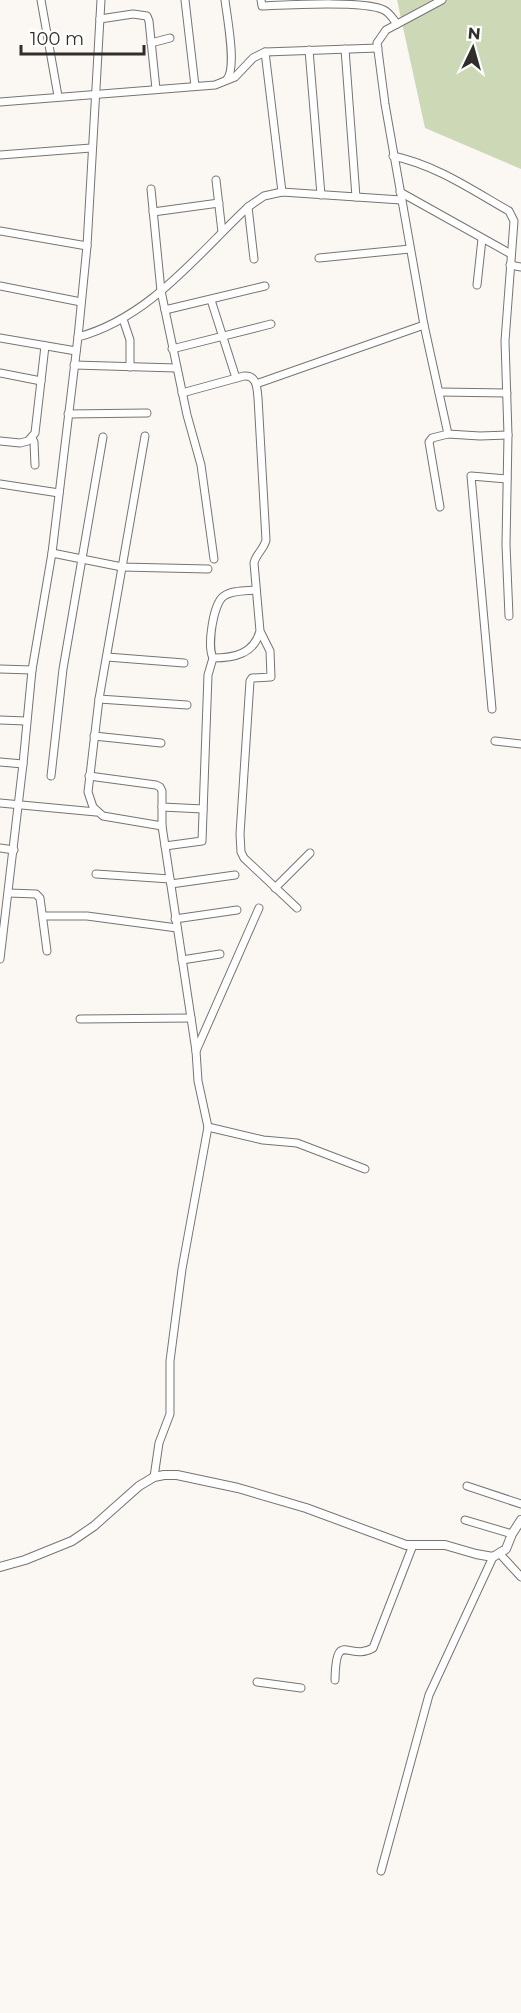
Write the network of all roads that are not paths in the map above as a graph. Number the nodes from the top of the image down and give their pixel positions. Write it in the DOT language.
graph roads {
  1 [pos="41,0"];
  2 [pos="101,0"];
  3 [pos="185,0"];
  4 [pos="225,0"];
  5 [pos="261,0"];
  6 [pos="442,0"];
  7 [pos="310,2"];
  8 [pos="360,3"];
  9 [pos="100,19"];
  10 [pos="397,24"];
  11 [pos="170,38"];
  12 [pos="151,44"];
  13 [pos="378,48"];
  14 [pos="345,49"];
  15 [pos="309,50"];
  16 [pos="265,52"];
  17 [pos="225,81"];
  18 [pos="195,86"];
  19 [pos="156,89"];
  20 [pos="95,93"];
  21 [pos="58,96"];
  22 [pos="0,102"];
  23 [pos="91,147"];
  24 [pos="0,155"];
  25 [pos="393,156"];
  26 [pos="216,180"];
  27 [pos="151,189"];
  28 [pos="282,192"];
  29 [pos="321,195"];
  30 [pos="400,196"];
  31 [pos="356,198"];
  32 [pos="219,203"];
  33 [pos="248,207"];
  34 [pos="153,212"];
  35 [pos="0,231"];
  36 [pos="222,232"];
  37 [pos="482,239"];
  38 [pos="87,246"];
  39 [pos="410,249"];
  40 [pos="511,254"];
  41 [pos="320,258"];
  42 [pos="254,259"];
  43 [pos="510,265"];
  44 [pos="521,267"];
  45 [pos="477,285"];
  46 [pos="0,286"];
  47 [pos="266,286"];
  48 [pos="161,291"];
  49 [pos="211,300"];
  50 [pos="81,302"];
  51 [pos="165,310"];
  52 [pos="123,319"];
  53 [pos="271,324"];
  54 [pos="424,325"];
  55 [pos="223,336"];
  56 [pos="78,337"];
  57 [pos="0,338"];
  58 [pos="45,346"];
  59 [pos="172,350"];
  60 [pos="76,351"];
  61 [pos="74,365"];
  62 [pos="130,367"];
  63 [pos="176,368"];
  64 [pos="0,373"];
  65 [pos="236,378"];
  66 [pos="41,381"];
  67 [pos="256,384"];
  68 [pos="439,392"];
  69 [pos="182,393"];
  70 [pos="507,393"];
  71 [pos="147,413"];
  72 [pos="68,414"];
  73 [pos="448,434"];
  74 [pos="508,435"];
  75 [pos="145,436"];
  76 [pos="103,437"];
  77 [pos="32,438"];
  78 [pos="0,441"];
  79 [pos="35,465"];
  80 [pos="507,479"];
  81 [pos="0,484"];
  82 [pos="59,493"];
  83 [pos="440,507"];
  84 [pos="52,553"];
  85 [pos="83,559"];
  86 [pos="214,559"];
  87 [pos="122,567"];
  88 [pos="208,569"];
  89 [pos="256,590"];
  90 [pos="509,616"];
  91 [pos="260,631"];
  92 [pos="107,657"];
  93 [pos="213,658"];
  94 [pos="184,663"];
  95 [pos="0,669"];
  96 [pos="32,670"];
  97 [pos="99,699"];
  98 [pos="187,705"];
  99 [pos="492,709"];
  100 [pos="0,720"];
  101 [pos="26,721"];
  102 [pos="94,736"];
  103 [pos="495,741"];
  104 [pos="161,743"];
  105 [pos="521,744"];
  106 [pos="0,762"];
  107 [pos="23,764"];
  108 [pos="51,776"];
  109 [pos="89,776"];
  110 [pos="0,803"];
  111 [pos="19,806"];
  112 [pos="162,807"];
  113 [pos="203,808"];
  114 [pos="96,812"];
  115 [pos="162,826"];
  116 [pos="165,846"];
  117 [pos="0,848"];
  118 [pos="14,850"];
  119 [pos="310,853"];
  120 [pos="96,874"];
  121 [pos="235,875"];
  122 [pos="170,882"];
  123 [pos="275,888"];
  124 [pos="9,893"];
  125 [pos="259,908"];
  126 [pos="297,908"];
  127 [pos="237,910"];
  128 [pos="43,916"];
  129 [pos="175,919"];
  130 [pos="177,928"];
  131 [pos="47,951"];
  132 [pos="220,954"];
  133 [pos="0,959"];
  134 [pos="182,960"];
  135 [pos="191,1018"];
  136 [pos="80,1019"];
  137 [pos="196,1051"];
  138 [pos="208,1127"];
  139 [pos="365,1169"];
  140 [pos="154,1477"];
  141 [pos="466,1486"];
  142 [pos="521,1504"];
  143 [pos="465,1520"];
  144 [pos="521,1520"];
  145 [pos="512,1534"];
  146 [pos="412,1545"];
  147 [pos="496,1556"];
  148 [pos="0,1567"];
  149 [pos="521,1578"];
  150 [pos="335,1680"];
  151 [pos="257,1682"];
  152 [pos="301,1688"];
  153 [pos="381,1871"];
  1 -- 21 [label="street"];
  2 -- 9 [label="street"];
  3 -- 18 [label="street"];
  4 -- 17 [label="street"];
  5 -- 7 [label="street"];
  6 -- 10 [label="street"];
  7 -- 8 [label="street"];
  8 -- 10 [label="street"];
  9 -- 12 [label="street"];
  9 -- 20 [label="street"];
  10 -- 13 [label="street"];
  11 -- 12 [label="street"];
  12 -- 19 [label="street"];
  13 -- 14 [label="street"];
  13 -- 25 [label="street"];
  14 -- 15 [label="street"];
  14 -- 31 [label="street"];
  15 -- 16 [label="street"];
  15 -- 29 [label="street"];
  16 -- 17 [label="street"];
  16 -- 28 [label="street"];
  17 -- 18 [label="street"];
  18 -- 19 [label="street"];
  19 -- 20 [label="street"];
  20 -- 21 [label="street"];
  20 -- 23 [label="street"];
  21 -- 22 [label="street"];
  23 -- 24 [label="street"];
  23 -- 38 [label="street"];
  25 -- 30 [label="street"];
  25 -- 40 [label="street"];
  26 -- 32 [label="street"];
  27 -- 34 [label="street"];
  28 -- 29 [label="street"];
  28 -- 33 [label="street"];
  29 -- 31 [label="street"];
  30 -- 31 [label="street"];
  30 -- 37 [label="street"];
  30 -- 39 [label="street"];
  32 -- 34 [label="street"];
  32 -- 36 [label="street"];
  33 -- 36 [label="street"];
  33 -- 42 [label="street"];
  34 -- 48 [label="street"];
  35 -- 38 [label="street"];
  36 -- 48 [label="street"];
  37 -- 40 [label="street"];
  37 -- 45 [label="street"];
  38 -- 50 [label="street"];
  39 -- 41 [label="street"];
  39 -- 54 [label="street"];
  40 -- 43 [label="street"];
  43 -- 44 [label="street"];
  43 -- 70 [label="street"];
  46 -- 50 [label="street"];
  47 -- 49 [label="street"];
  48 -- 51 [label="street"];
  48 -- 52 [label="street"];
  49 -- 51 [label="street"];
  49 -- 55 [label="street"];
  50 -- 56 [label="street"];
  51 -- 59 [label="street"];
  52 -- 56 [label="street"];
  52 -- 62 [label="street"];
  53 -- 55 [label="street"];
  54 -- 67 [label="street"];
  54 -- 68 [label="street"];
  55 -- 59 [label="street"];
  55 -- 65 [label="street"];
  56 -- 60 [label="street"];
  57 -- 58 [label="street"];
  58 -- 60 [label="street"];
  58 -- 66 [label="street"];
  59 -- 63 [label="street"];
  60 -- 61 [label="street"];
  61 -- 62 [label="street"];
  61 -- 72 [label="street"];
  62 -- 63 [label="street"];
  63 -- 69 [label="street"];
  64 -- 66 [label="street"];
  65 -- 67 [label="street"];
  65 -- 69 [label="street"];
  66 -- 77 [label="street"];
  67 -- 89 [label="street"];
  68 -- 70 [label="street"];
  68 -- 73 [label="street"];
  69 -- 86 [label="street"];
  70 -- 74 [label="street"];
  71 -- 72 [label="street"];
  72 -- 82 [label="street"];
  73 -- 74 [label="street"];
  73 -- 83 [label="street"];
  74 -- 80 [label="street"];
  75 -- 87 [label="street"];
  76 -- 85 [label="street"];
  77 -- 78 [label="street"];
  77 -- 79 [label="street"];
  80 -- 90 [label="street"];
  80 -- 99 [label="street"];
  81 -- 82 [label="street"];
  82 -- 84 [label="street"];
  84 -- 85 [label="street"];
  84 -- 96 [label="street"];
  85 -- 87 [label="street"];
  85 -- 108 [label="street"];
  87 -- 88 [label="street"];
  87 -- 92 [label="street"];
  89 -- 91 [label="street"];
  89 -- 93 [label="street"];
  91 -- 93 [label="street"];
  91 -- 123 [label="street"];
  92 -- 94 [label="street"];
  92 -- 97 [label="street"];
  93 -- 113 [label="street"];
  95 -- 96 [label="street"];
  96 -- 101 [label="street"];
  97 -- 98 [label="street"];
  97 -- 102 [label="street"];
  100 -- 101 [label="street"];
  101 -- 107 [label="street"];
  102 -- 104 [label="street"];
  102 -- 109 [label="street"];
  103 -- 105 [label="street"];
  106 -- 107 [label="street"];
  107 -- 111 [label="street"];
  109 -- 112 [label="street"];
  109 -- 114 [label="street"];
  110 -- 111 [label="street"];
  111 -- 114 [label="street"];
  111 -- 118 [label="street"];
  112 -- 113 [label="street"];
  112 -- 115 [label="street"];
  113 -- 116 [label="street"];
  114 -- 115 [label="street"];
  115 -- 116 [label="street"];
  116 -- 122 [label="street"];
  117 -- 118 [label="street"];
  118 -- 124 [label="street"];
  119 -- 123 [label="street"];
  120 -- 122 [label="street"];
  121 -- 122 [label="street"];
  122 -- 129 [label="street"];
  123 -- 126 [label="street"];
  124 -- 128 [label="street"];
  124 -- 133 [label="street"];
  125 -- 137 [label="street"];
  127 -- 129 [label="street"];
  128 -- 130 [label="street"];
  128 -- 131 [label="street"];
  129 -- 130 [label="street"];
  130 -- 134 [label="street"];
  132 -- 134 [label="street"];
  134 -- 135 [label="street"];
  135 -- 136 [label="street"];
  135 -- 137 [label="street"];
  137 -- 138 [label="street"];
  138 -- 139 [label="street"];
  138 -- 140 [label="street"];
  140 -- 146 [label="street"];
  140 -- 148 [label="street"];
  141 -- 142 [label="street"];
  143 -- 145 [label="street"];
  144 -- 145 [label="street"];
  145 -- 147 [label="street"];
  146 -- 147 [label="street"];
  146 -- 150 [label="street"];
  147 -- 149 [label="street"];
  147 -- 153 [label="street"];
  151 -- 152 [label="street"];
}
